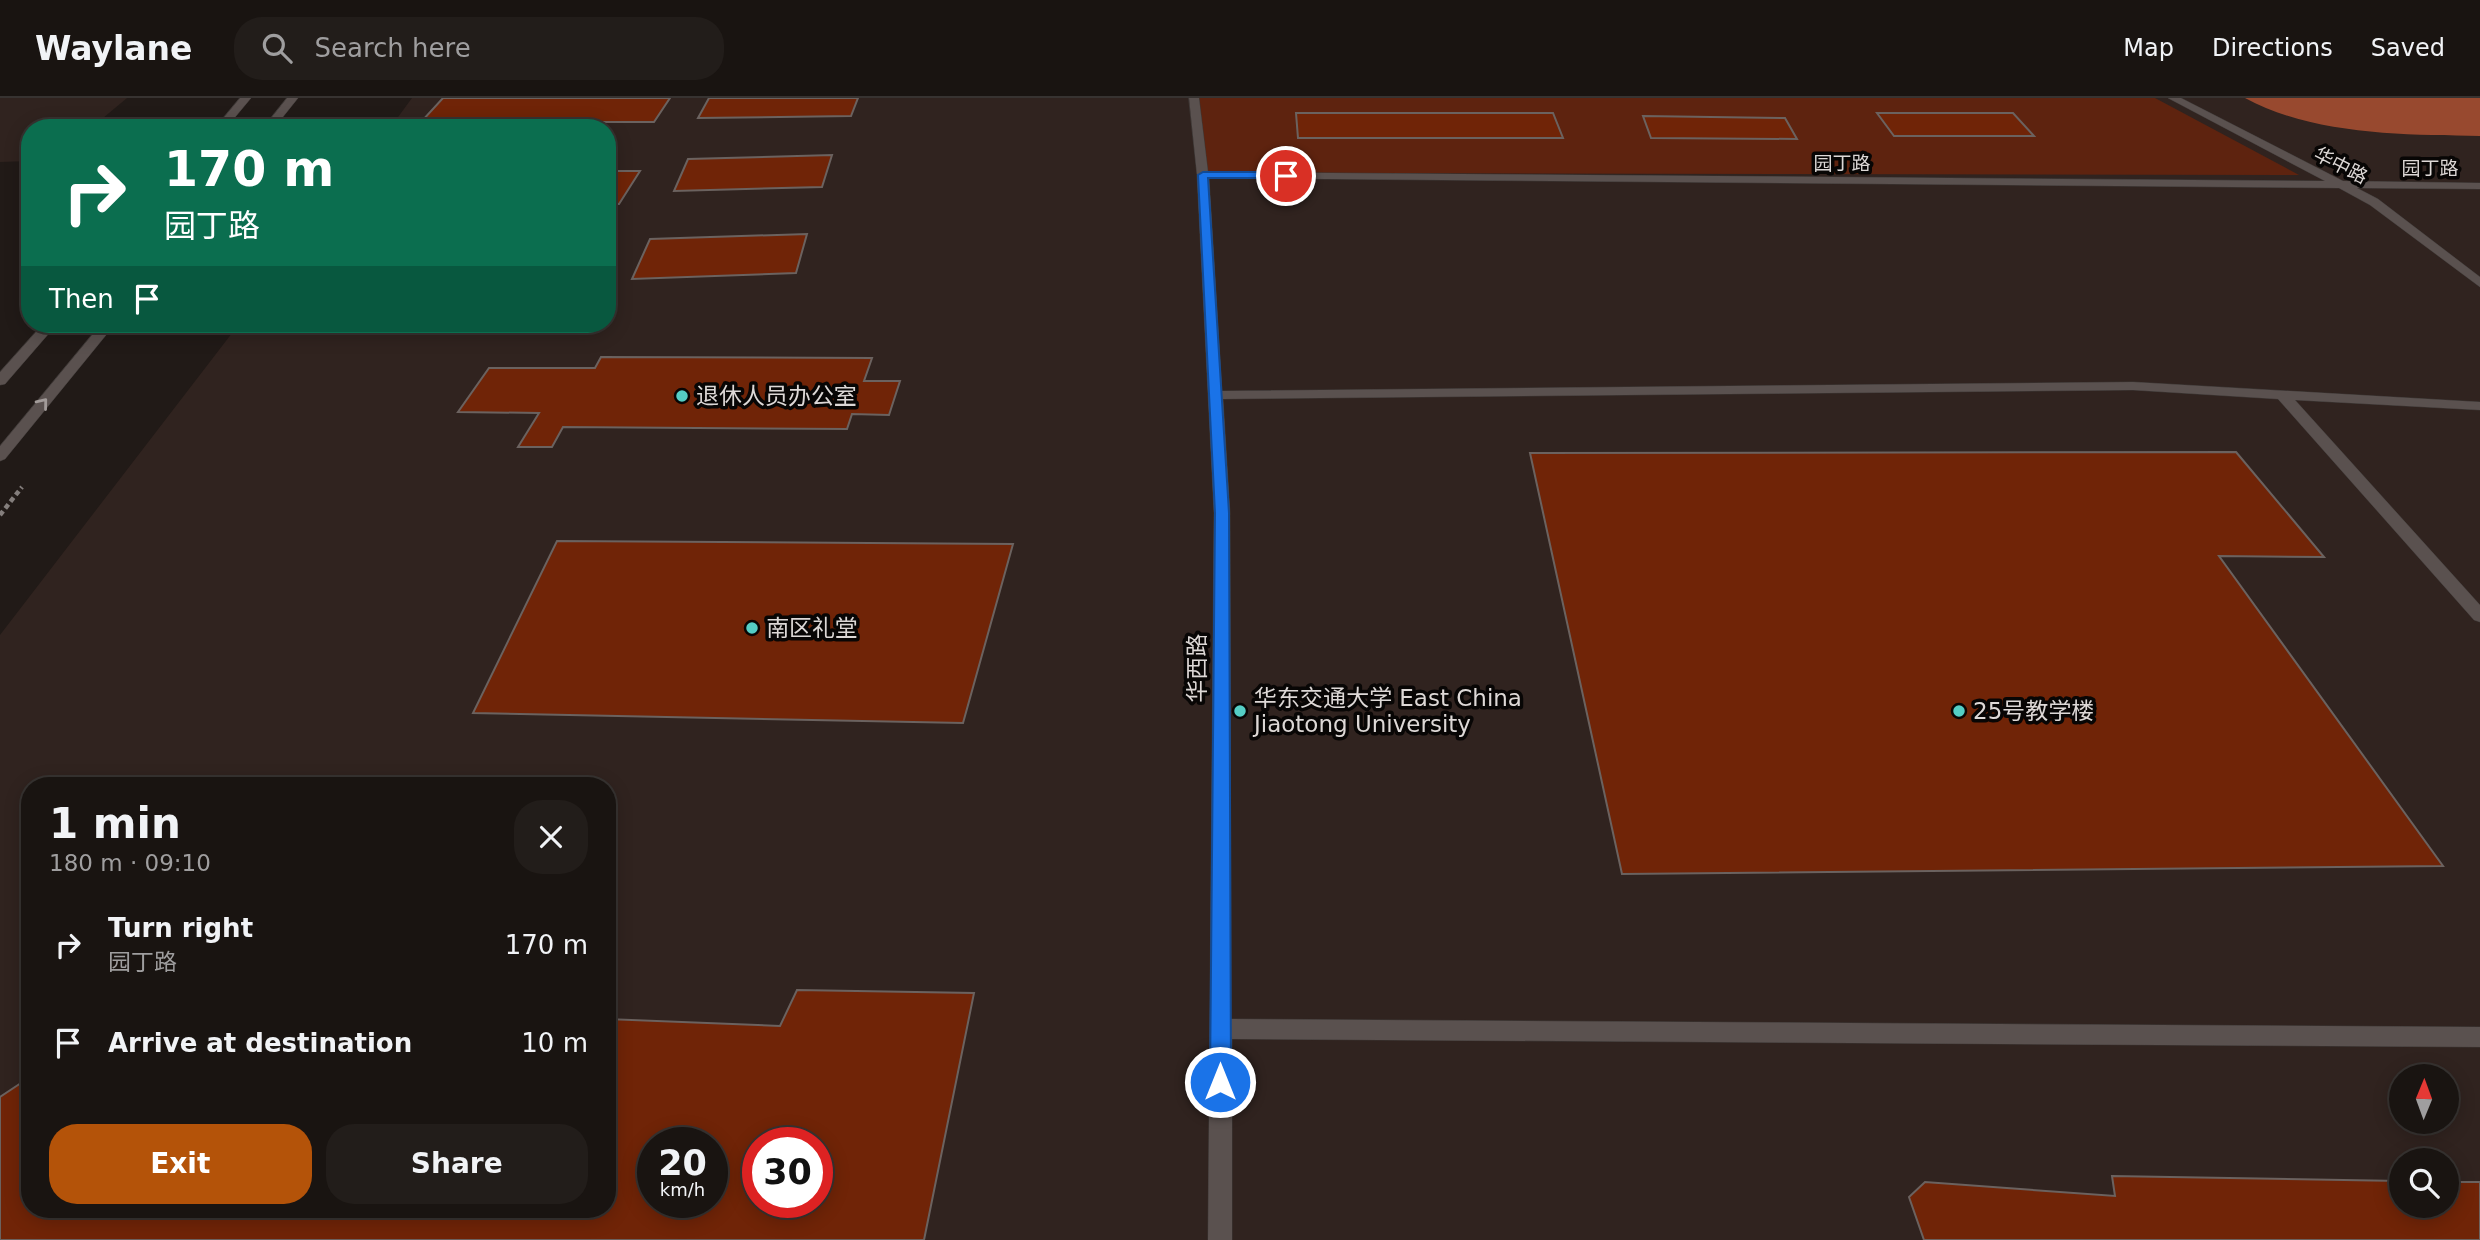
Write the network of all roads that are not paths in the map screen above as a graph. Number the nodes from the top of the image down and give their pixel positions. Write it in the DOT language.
graph roads {
  1 [pos="246,98"];
  2 [pos="293,98"];
  3 [pos="1194,98"];
  4 [pos="2173,98"];
  5 [pos="228,119"];
  6 [pos="276,119"];
  7 [pos="1203,175"];
  8 [pos="2340,184"];
  9 [pos="2480,186"];
  10 [pos="2480,283"];
  11 [pos="42,333"];
  12 [pos="101,333"];
  13 [pos="0,381"];
  14 [pos="2282,394"];
  15 [pos="1215,395"];
  16 [pos="2480,406"];
  17 [pos="0,456"];
  18 [pos="2480,616"];
  19 [pos="1220,1029"];
  20 [pos="2480,1037"];
  21 [pos="1220,1240"];
  1 -- 5 [label="street"];
  2 -- 6 [label="street"];
  3 -- 7 [label="street, 华西路"];
  4 -- 8 [label="street, 华中路"];
  7 -- 8 [label="street, 园丁路"];
  7 -- 15 [label="street, 华西路"];
  8 -- 9 [label="street, 园丁路"];
  8 -- 10 [label="street, 华中路"];
  11 -- 13 [label="street"];
  17 -- 12 [label="street, one-way"];
  14 -- 15 [label="street"];
  14 -- 16 [label="street"];
  14 -- 18 [label="street"];
  15 -- 19 [label="street, 华西路"];
  19 -- 20 [label="street"];
  19 -- 21 [label="street, 华西路"];
}
